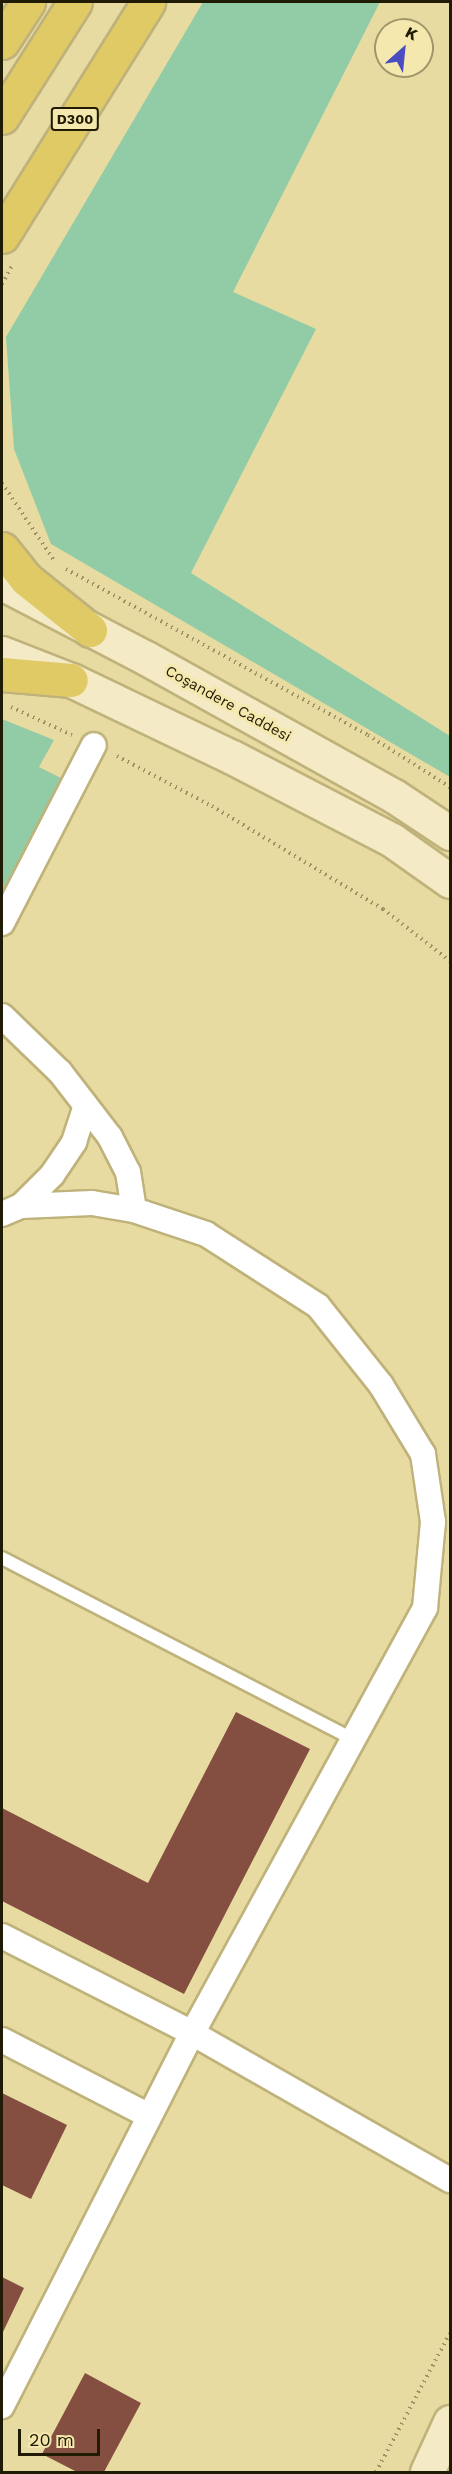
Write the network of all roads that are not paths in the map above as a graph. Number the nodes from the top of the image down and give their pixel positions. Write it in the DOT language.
graph roads {
  1 [pos="28,2"];
  2 [pos="75,2"];
  3 [pos="148,2"];
  4 [pos="2,42"];
  5 [pos="2,117"];
  6 [pos="2,236"];
  7 [pos="2,549"];
  8 [pos="2,583"];
  9 [pos="90,630"];
  10 [pos="2,653"];
  11 [pos="2,674"];
  12 [pos="71,680"];
  13 [pos="94,745"];
  14 [pos="450,833"];
  15 [pos="450,881"];
  16 [pos="2,923"];
  17 [pos="2,1016"];
  18 [pos="86,1106"];
  19 [pos="11,1210"];
  20 [pos="134,1210"];
  21 [pos="2,1558"];
  22 [pos="352,1739"];
  23 [pos="2,1936"];
  24 [pos="192,2033"];
  25 [pos="2,2040"];
  26 [pos="150,2116"];
  27 [pos="450,2180"];
  28 [pos="2,2406"];
  29 [pos="450,2422"];
  30 [pos="427,2472"];
  1 -- 4 [label="highway"];
  2 -- 5 [label="highway"];
  3 -- 6 [label="highway, D300"];
  7 -- 9 [label="highway"];
  8 -- 9 [label="main road, Coşandere Caddesi"];
  9 -- 14 [label="main road, Coşandere Caddesi"];
  10 -- 12 [label="main road"];
  11 -- 12 [label="highway"];
  12 -- 15 [label="main road"];
  13 -- 16 [label="street"];
  17 -- 18 [label="street"];
  18 -- 19 [label="street"];
  18 -- 20 [label="street"];
  19 -- 20 [label="street"];
  20 -- 22 [label="street"];
  21 -- 22 [label="lane"];
  22 -- 24 [label="street"];
  23 -- 24 [label="street"];
  24 -- 26 [label="street"];
  24 -- 27 [label="street"];
  25 -- 26 [label="street"];
  26 -- 28 [label="street"];
  29 -- 30 [label="main road"];
}
